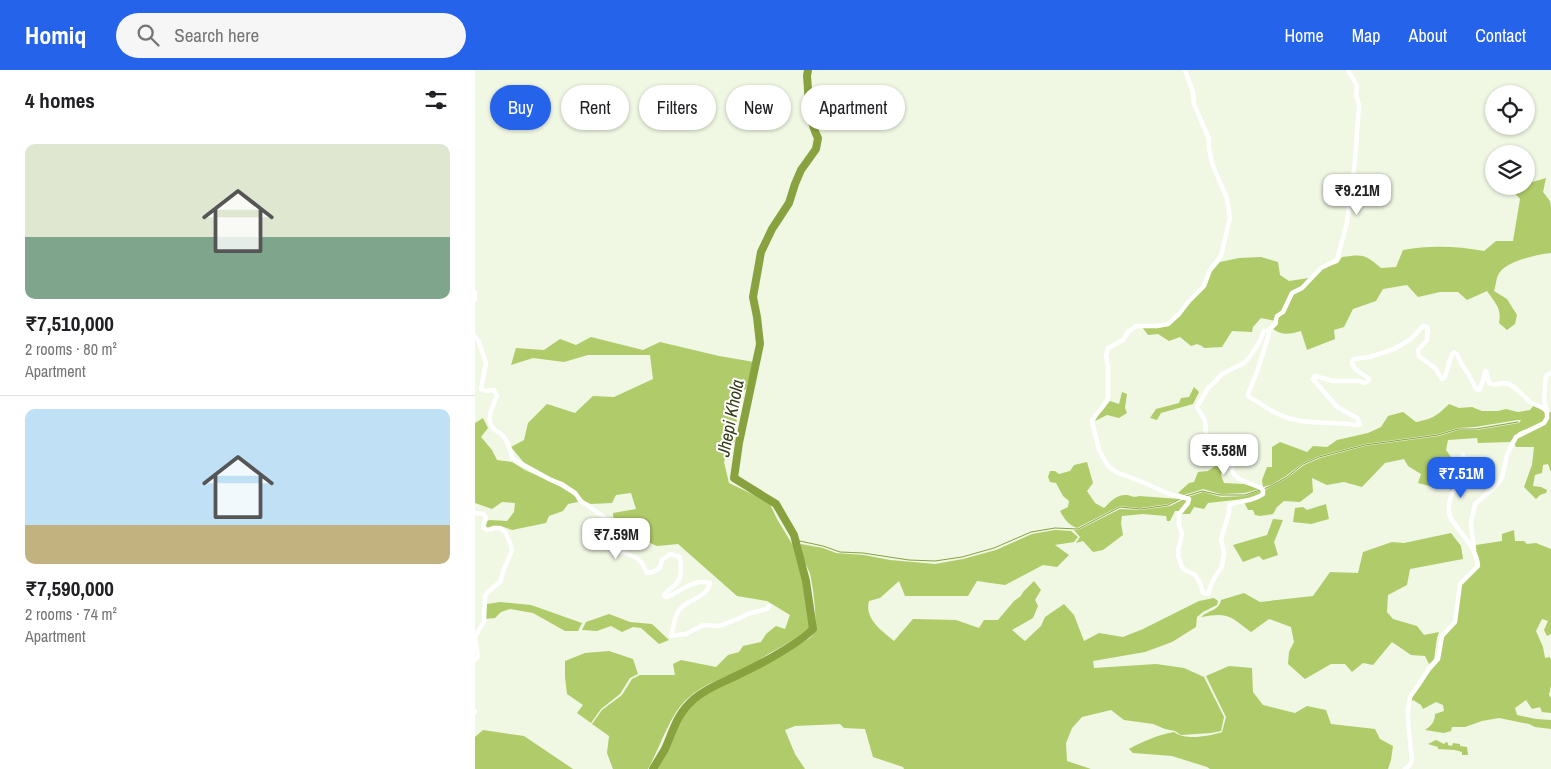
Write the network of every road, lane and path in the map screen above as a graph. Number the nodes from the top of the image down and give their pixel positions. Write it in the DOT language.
graph roads {
  1 [pos="1185,70"];
  2 [pos="1348,70"];
  3 [pos="475,292"];
  4 [pos="475,300"];
  5 [pos="1268,331"];
  6 [pos="475,337"];
  7 [pos="1551,373"];
  8 [pos="1547,412"];
  9 [pos="1463,455"];
  10 [pos="475,513"];
  11 [pos="1475,554"];
  12 [pos="769,606"];
  13 [pos="475,660"];
  14 [pos="1405,769"];
  1 -- 5 [label="street"];
  2 -- 5 [label="street"];
  3 -- 4 [label="street"];
  5 -- 8 [label="street"];
  6 -- 12 [label="street"];
  7 -- 8 [label="street"];
  8 -- 11 [label="street"];
  9 -- 11 [label="street"];
  10 -- 13 [label="street"];
  11 -- 14 [label="street"];
}
